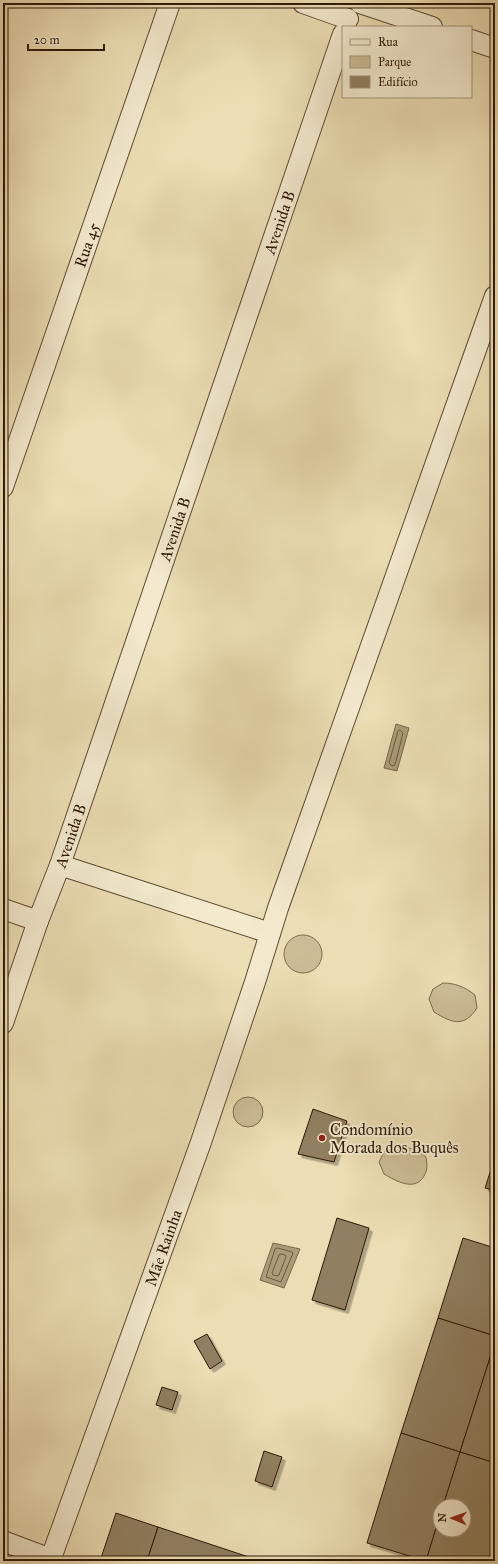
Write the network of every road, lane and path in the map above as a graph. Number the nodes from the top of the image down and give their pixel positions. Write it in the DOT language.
graph roads {
  1 [pos="170,3"];
  2 [pos="303,3"];
  3 [pos="360,3"];
  4 [pos="347,21"];
  5 [pos="429,26"];
  6 [pos="342,36"];
  7 [pos="472,40"];
  8 [pos="495,48"];
  9 [pos="495,296"];
  10 [pos="3,487"];
  11 [pos="60,865"];
  12 [pos="3,909"];
  13 [pos="38,920"];
  14 [pos="270,933"];
  15 [pos="3,1023"];
  16 [pos="3,1541"];
  17 [pos="51,1560"];
  1 -- 10 [label="street, Rua 45"];
  2 -- 4 [label="street"];
  3 -- 5 [label="street"];
  6 -- 11 [label="street, Avenida B"];
  7 -- 8 [label="street"];
  9 -- 14 [label="street, Mãe Rainha"];
  11 -- 13 [label="street, Avenida B"];
  11 -- 14 [label="street"];
  12 -- 13 [label="street"];
  13 -- 15 [label="street, Avenida B"];
  14 -- 17 [label="street, Mãe Rainha"];
  16 -- 17 [label="street"];
}
